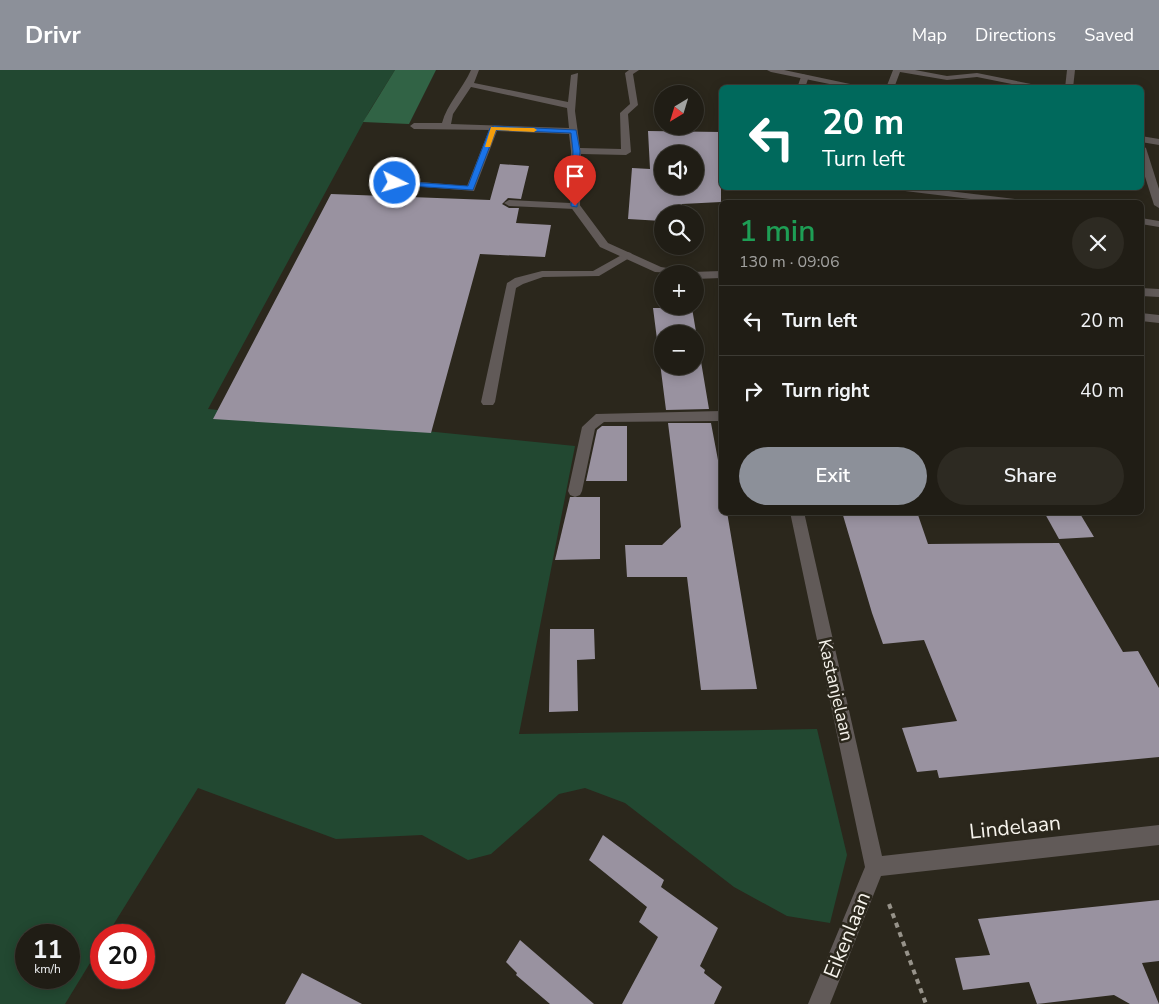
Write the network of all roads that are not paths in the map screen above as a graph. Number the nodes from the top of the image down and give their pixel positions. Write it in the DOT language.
graph roads {
  1 [pos="475,70"];
  2 [pos="635,70"];
  3 [pos="771,70"];
  4 [pos="899,70"];
  5 [pos="1071,70"];
  6 [pos="575,75"];
  7 [pos="805,76"];
  8 [pos="469,84"];
  9 [pos="802,85"];
  10 [pos="850,85"];
  11 [pos="892,85"];
  12 [pos="1031,85"];
  13 [pos="1069,85"];
  14 [pos="572,106"];
  15 [pos="414,126"];
  16 [pos="446,126"];
  17 [pos="494,128"];
  18 [pos="574,131"];
  19 [pos="1144,140"];
  20 [pos="1159,142"];
  21 [pos="576,151"];
  22 [pos="1144,158"];
  23 [pos="376,182"];
  24 [pos="921,190"];
  25 [pos="999,200"];
  26 [pos="509,203"];
  27 [pos="1159,205"];
  28 [pos="575,206"];
  29 [pos="1144,222"];
  30 [pos="1159,224"];
  31 [pos="627,255"];
  32 [pos="654,268"];
  33 [pos="704,275"];
  34 [pos="719,275"];
  35 [pos="1144,292"];
  36 [pos="1159,293"];
  37 [pos="1144,317"];
  38 [pos="1159,319"];
  39 [pos="488,402"];
  40 [pos="719,416"];
  41 [pos="575,491"];
  42 [pos="798,515"];
  43 [pos="1159,835"];
  44 [pos="875,866"];
  45 [pos="819,1004"];
  1 -- 8 [label="street"];
  2 -- 21 [label="street"];
  3 -- 7 [label="street"];
  4 -- 11 [label="street"];
  4 -- 12 [label="street"];
  5 -- 13 [label="street"];
  6 -- 14 [label="street"];
  7 -- 9 [label="street"];
  7 -- 10 [label="street"];
  8 -- 14 [label="street"];
  8 -- 16 [label="street"];
  14 -- 18 [label="street"];
  15 -- 16 [label="street"];
  16 -- 17 [label="street"];
  17 -- 18 [label="street"];
  17 -- 23 [label="street"];
  18 -- 21 [label="street"];
  19 -- 20 [label="street"];
  21 -- 28 [label="street"];
  22 -- 27 [label="street"];
  24 -- 25 [label="street"];
  26 -- 28 [label="street"];
  28 -- 31 [label="street"];
  29 -- 30 [label="street"];
  31 -- 32 [label="street"];
  31 -- 39 [label="street"];
  33 -- 34 [label="street"];
  35 -- 36 [label="street"];
  37 -- 38 [label="street"];
  40 -- 41 [label="street"];
  42 -- 44 [label="street, Kastanjelaan"];
  43 -- 44 [label="street, Lindelaan"];
  44 -- 45 [label="street, Eikenlaan"];
}
